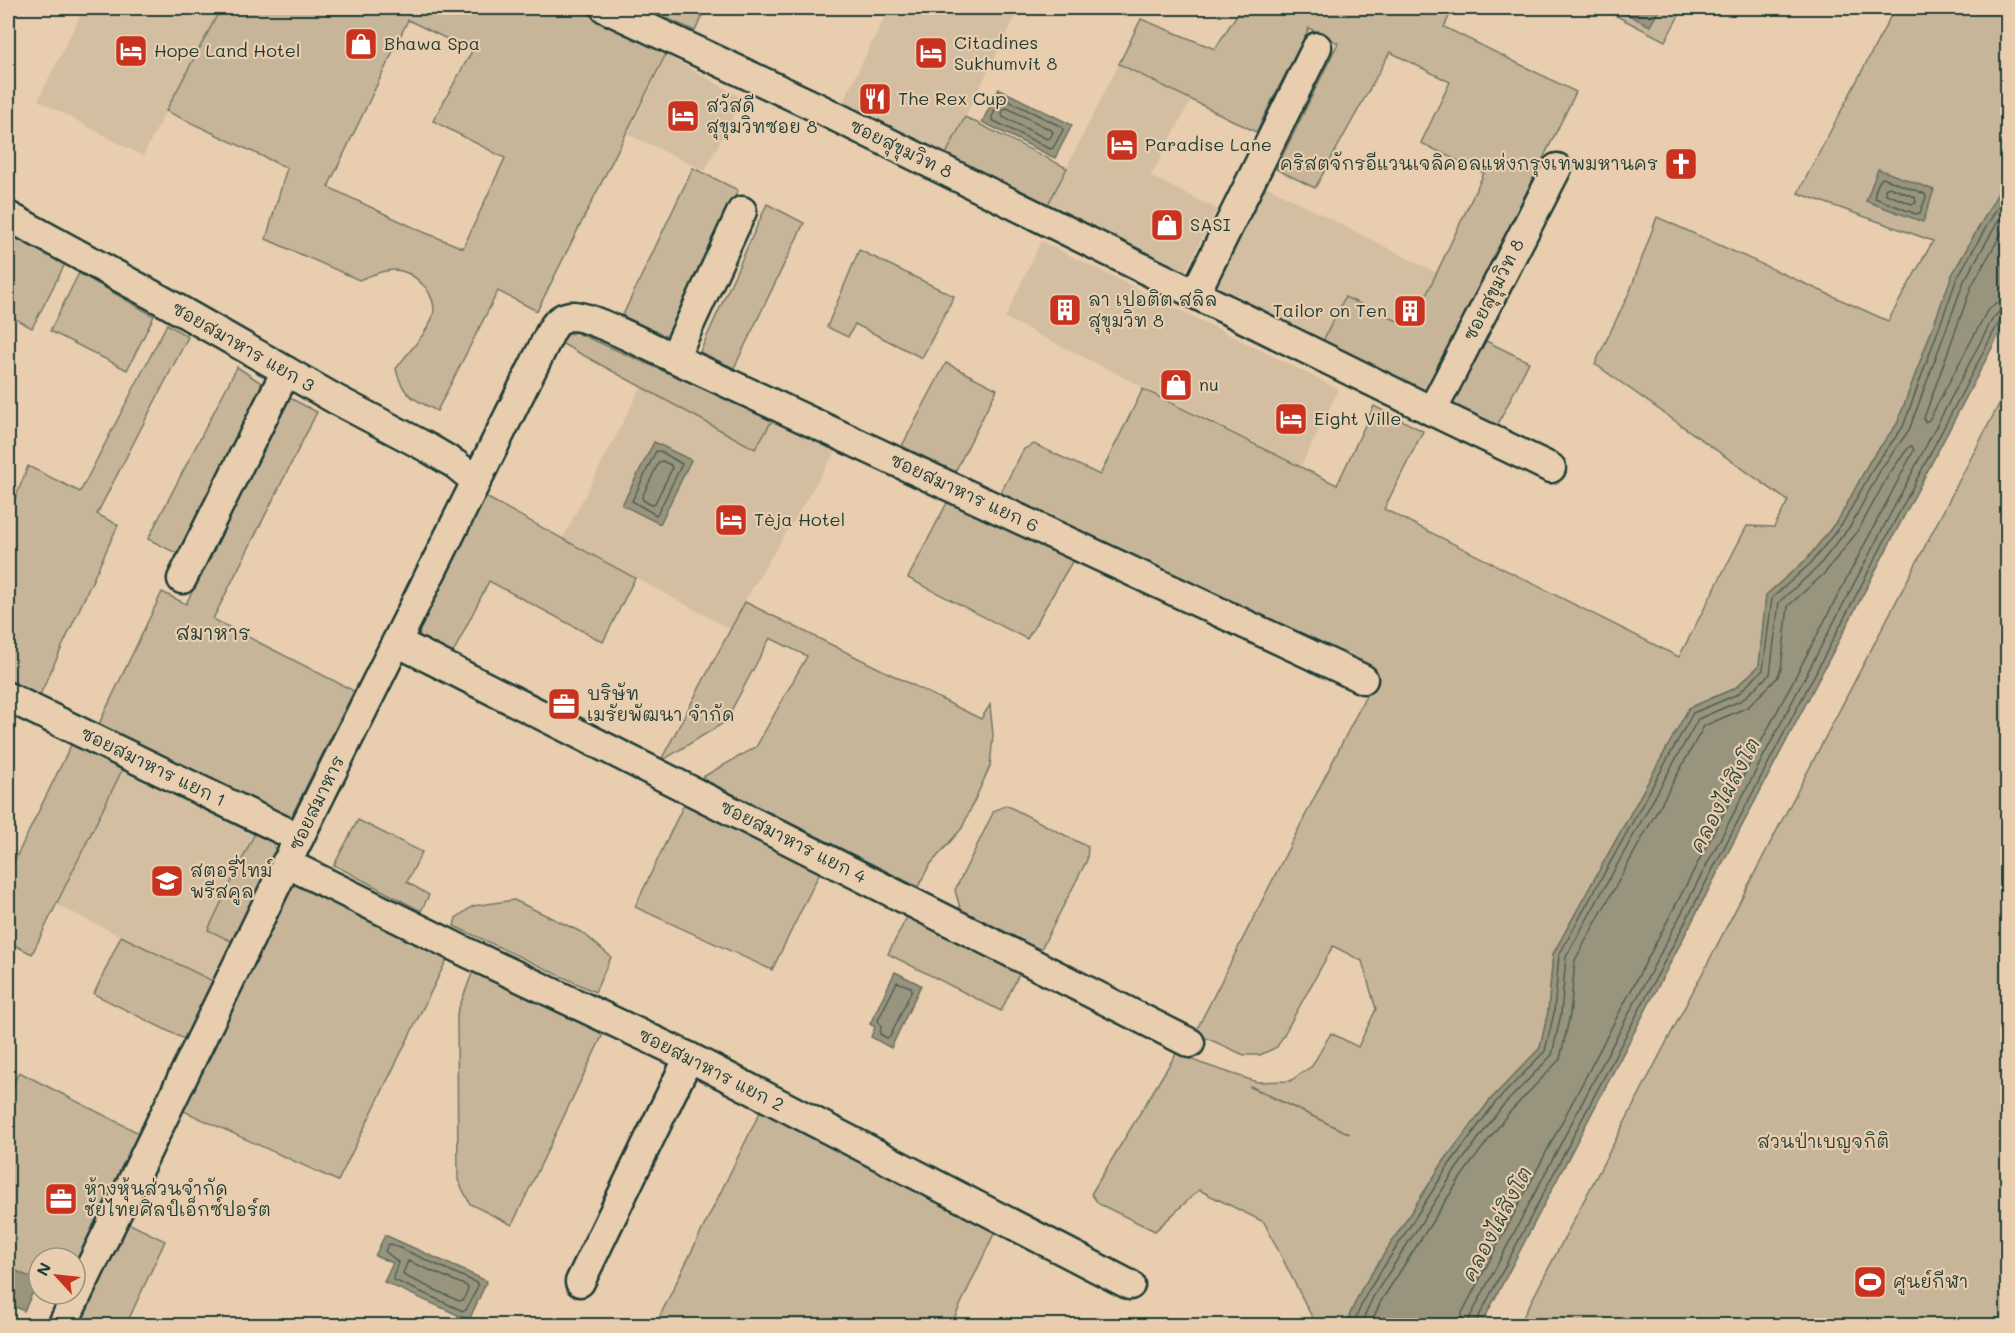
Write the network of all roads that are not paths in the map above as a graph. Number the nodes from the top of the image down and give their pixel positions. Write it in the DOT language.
graph roads {
  1 [pos="604,8"];
  2 [pos="1317,47"];
  3 [pos="1557,168"];
  4 [pos="742,211"];
  5 [pos="8,216"];
  6 [pos="1195,294"];
  7 [pos="564,318"];
  8 [pos="674,358"];
  9 [pos="286,371"];
  10 [pos="1432,411"];
  11 [pos="1551,468"];
  12 [pos="476,482"];
  13 [pos="183,579"];
  14 [pos="397,642"];
  15 [pos="1363,679"];
  16 [pos="8,697"];
  17 [pos="292,851"];
  18 [pos="1190,1043"];
  19 [pos="689,1057"];
  20 [pos="580,1282"];
  21 [pos="1130,1285"];
  22 [pos="62,1326"];
  1 -- 6 [label="street, ซอยสุขุมวิท 8"];
  2 -- 6 [label="street"];
  3 -- 10 [label="street, ซอยสุขุมวิท 8"];
  4 -- 8 [label="street"];
  5 -- 9 [label="street, ซอยสมาหาร แยก 3"];
  6 -- 10 [label="street, ซอยสุขุมวิท 8"];
  7 -- 8 [label="street, ซอยสมาหาร แยก 6"];
  7 -- 12 [label="street, ซอยสมาหาร"];
  8 -- 15 [label="street, ซอยสมาหาร แยก 6"];
  9 -- 12 [label="street, ซอยสมาหาร แยก 3"];
  9 -- 13 [label="street"];
  10 -- 11 [label="street, ซอยสุขุมวิท 8"];
  12 -- 14 [label="street, ซอยสมาหาร"];
  14 -- 17 [label="street, ซอยสมาหาร"];
  14 -- 18 [label="street, ซอยสมาหาร แยก 4"];
  16 -- 17 [label="street, ซอยสมาหาร แยก 1"];
  17 -- 19 [label="street, ซอยสมาหาร แยก 2"];
  17 -- 22 [label="street, ซอยสมาหาร"];
  19 -- 20 [label="street"];
  19 -- 21 [label="street, ซอยสมาหาร แยก 2"];
}
